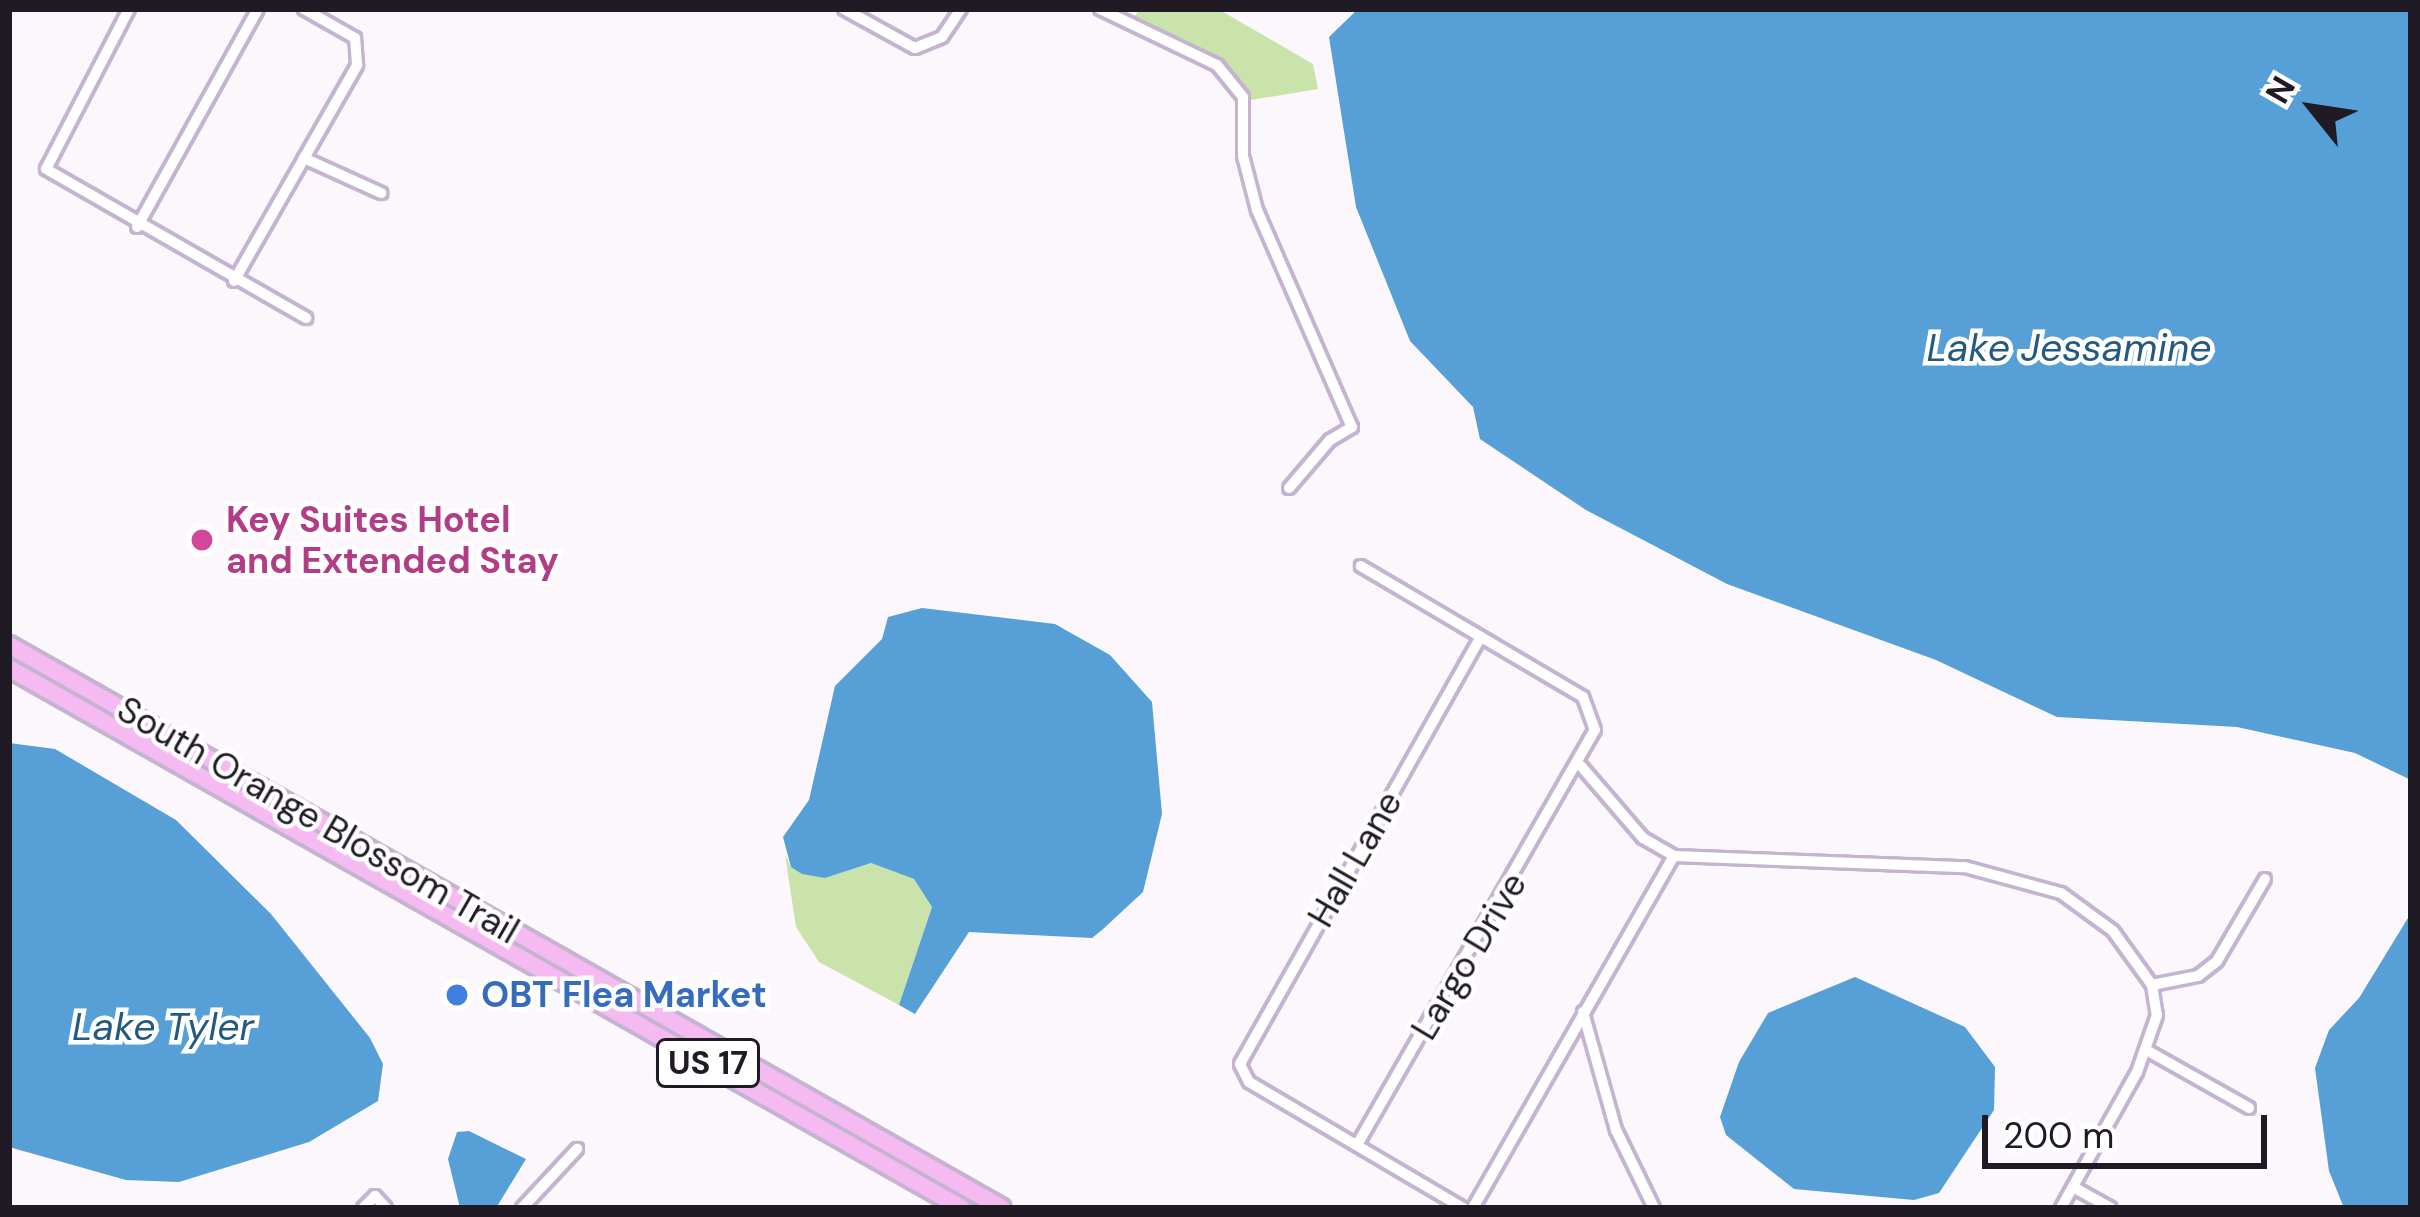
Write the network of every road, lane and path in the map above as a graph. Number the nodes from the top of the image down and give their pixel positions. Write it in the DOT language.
graph roads {
  1 [pos="129,9"];
  2 [pos="258,9"];
  3 [pos="304,9"];
  4 [pos="844,9"];
  5 [pos="961,9"];
  6 [pos="1100,9"];
  7 [pos="304,158"];
  8 [pos="381,193"];
  9 [pos="137,227"];
  10 [pos="234,281"];
  11 [pos="306,318"];
  12 [pos="1289,488"];
  13 [pos="1361,566"];
  14 [pos="1481,637"];
  15 [pos="9,645"];
  16 [pos="9,668"];
  17 [pos="104,722"];
  18 [pos="148,724"];
  19 [pos="157,752"];
  20 [pos="201,754"];
  21 [pos="1581,766"];
  22 [pos="1673,856"];
  23 [pos="2265,879"];
  24 [pos="471,929"];
  25 [pos="512,930"];
  26 [pos="2152,985"];
  27 [pos="1583,1012"];
  28 [pos="644,1027"];
  29 [pos="685,1028"];
  30 [pos="2148,1051"];
  31 [pos="2249,1108"];
  32 [pos="1357,1145"];
  33 [pos="577,1150"];
  34 [pos="2073,1187"];
  35 [pos="363,1208"];
  36 [pos="386,1208"];
  37 [pos="522,1208"];
  38 [pos="962,1208"];
  39 [pos="1002,1208"];
  40 [pos="1463,1208"];
  41 [pos="1473,1208"];
  42 [pos="1654,1208"];
  43 [pos="2061,1208"];
  44 [pos="2111,1208"];
  1 -- 9 [label="street"];
  2 -- 9 [label="street"];
  3 -- 7 [label="street"];
  4 -- 5 [label="street"];
  6 -- 12 [label="street"];
  7 -- 8 [label="street"];
  7 -- 10 [label="street"];
  9 -- 10 [label="street"];
  10 -- 11 [label="street"];
  13 -- 14 [label="street"];
  14 -- 21 [label="street"];
  14 -- 32 [label="street, Hall Lane"];
  15 -- 18 [label="main road, South Orange Blossom Trail / US 17"];
  16 -- 17 [label="main road, South Orange Blossom Trail / US 17"];
  17 -- 18 [label="main road"];
  17 -- 19 [label="main road, South Orange Blossom Trail / US 17"];
  18 -- 20 [label="main road, South Orange Blossom Trail / US 17"];
  19 -- 20 [label="main road"];
  19 -- 24 [label="main road, South Orange Blossom Trail / US 17"];
  20 -- 25 [label="main road, South Orange Blossom Trail / US 17"];
  21 -- 22 [label="street"];
  21 -- 32 [label="street, Largo Drive"];
  22 -- 26 [label="street"];
  22 -- 27 [label="street"];
  23 -- 26 [label="street"];
  24 -- 25 [label="main road"];
  24 -- 28 [label="main road, South Orange Blossom Trail / US 17"];
  25 -- 29 [label="main road, South Orange Blossom Trail / US 17"];
  26 -- 30 [label="street"];
  27 -- 41 [label="street"];
  27 -- 42 [label="street"];
  28 -- 29 [label="main road"];
  28 -- 38 [label="main road, South Orange Blossom Trail / US 17"];
  29 -- 39 [label="main road, South Orange Blossom Trail / US 17"];
  30 -- 31 [label="street"];
  30 -- 34 [label="street"];
  32 -- 40 [label="street"];
  33 -- 37 [label="street"];
  34 -- 43 [label="street"];
  34 -- 44 [label="street"];
  35 -- 36 [label="street"];
}
